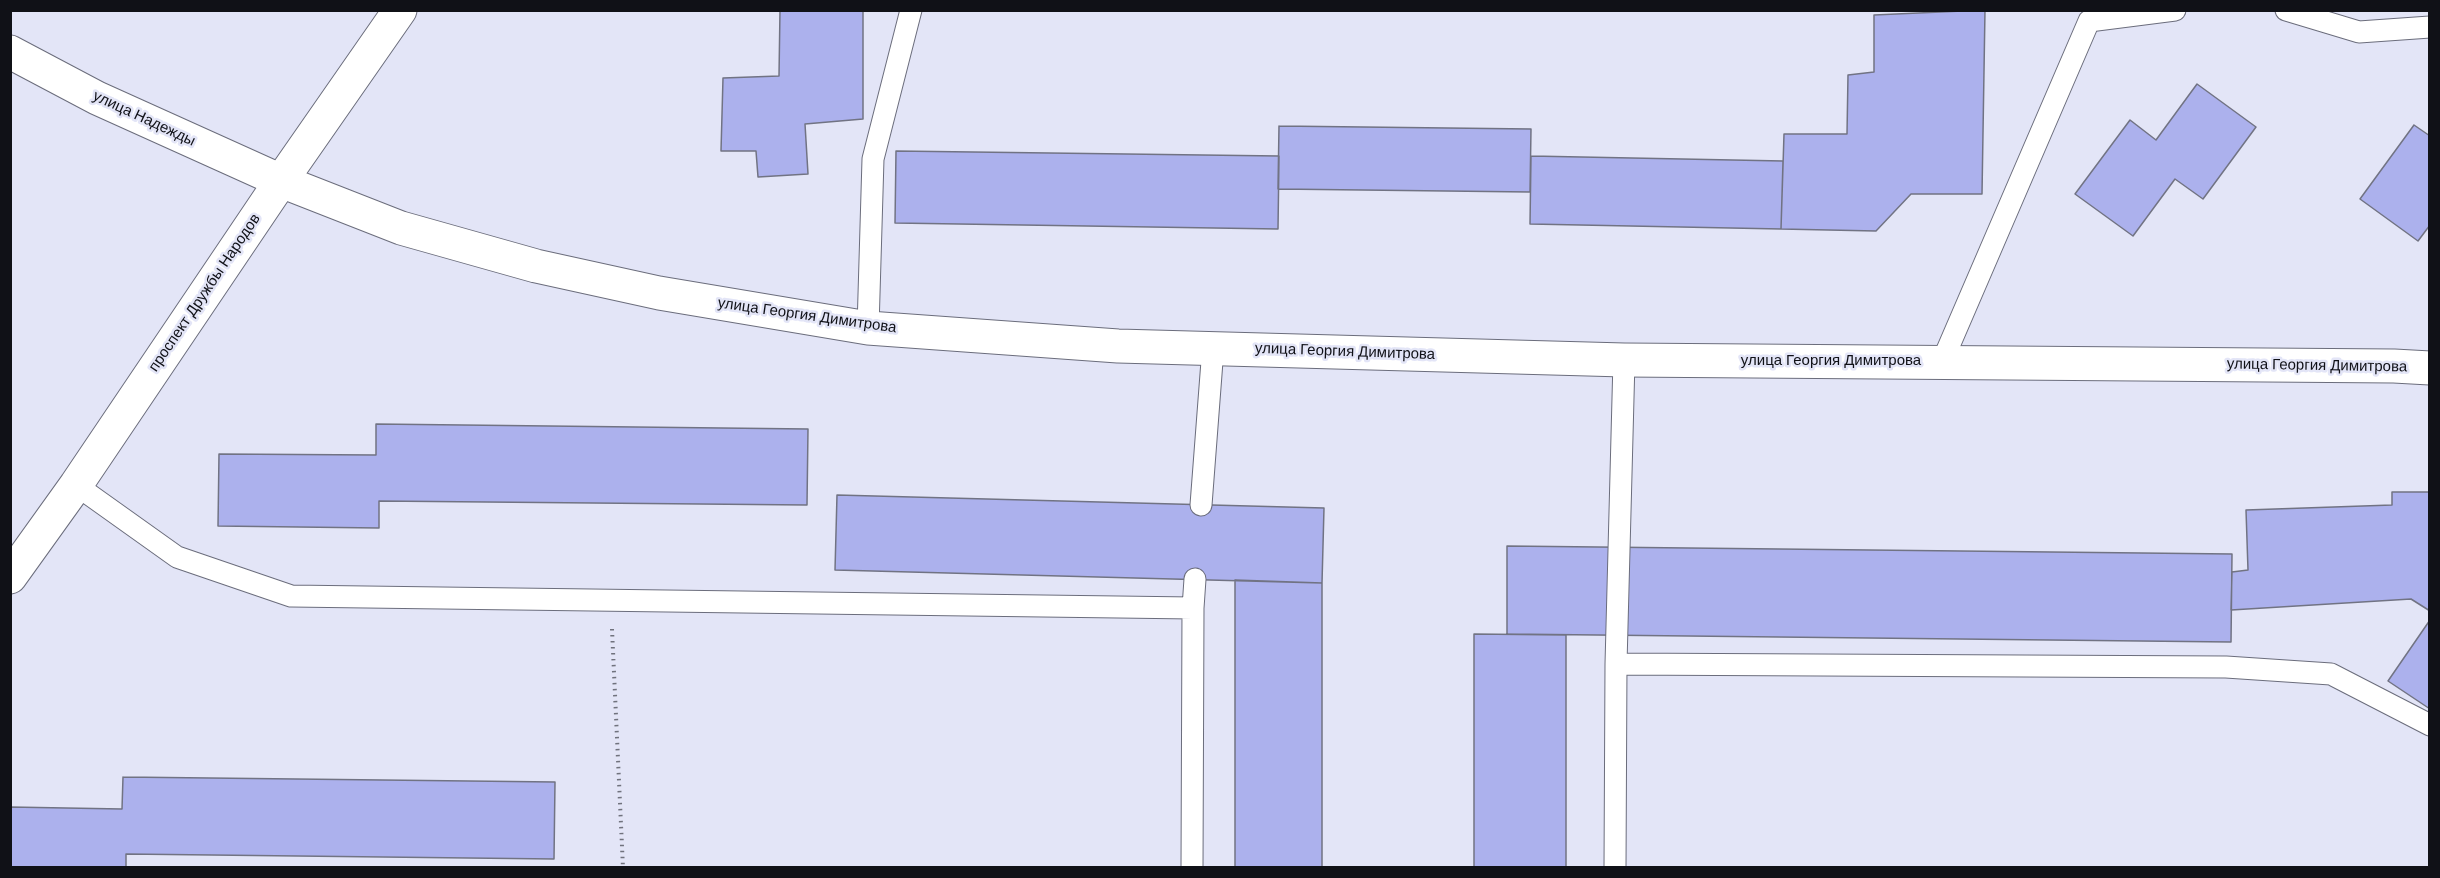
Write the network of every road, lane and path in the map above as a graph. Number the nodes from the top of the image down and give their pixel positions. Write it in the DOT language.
graph roads {
  1 [pos="400,10"];
  2 [pos="911,10"];
  3 [pos="2175,10"];
  4 [pos="2286,10"];
  5 [pos="2430,27"];
  6 [pos="10,52"];
  7 [pos="281,181"];
  8 [pos="868,328"];
  9 [pos="1213,348"];
  10 [pos="1624,360"];
  11 [pos="1942,362"];
  12 [pos="2430,368"];
  13 [pos="76,485"];
  14 [pos="1201,505"];
  15 [pos="10,577"];
  16 [pos="1196,579"];
  17 [pos="610,600"];
  18 [pos="1193,608"];
  19 [pos="1617,664"];
  20 [pos="2430,725"];
  21 [pos="623,867"];
  22 [pos="1192,867"];
  23 [pos="1614,867"];
  1 -- 7 [label="street, проспект Дружбы Народов"];
  2 -- 8 [label="lane"];
  3 -- 11 [label="lane"];
  4 -- 5 [label="lane"];
  6 -- 7 [label="street, улица Надежды"];
  7 -- 8 [label="street, улица Георгия Димитрова"];
  7 -- 13 [label="street, проспект Дружбы Народов"];
  8 -- 9 [label="street, улица Георгия Димитрова"];
  9 -- 10 [label="street, улица Георгия Димитрова"];
  9 -- 14 [label="lane"];
  10 -- 11 [label="street, улица Георгия Димитрова"];
  10 -- 19 [label="lane"];
  11 -- 12 [label="street, улица Георгия Димитрова"];
  13 -- 15 [label="street, проспект Дружбы Народов"];
  13 -- 17 [label="lane"];
  16 -- 18 [label="lane"];
  17 -- 18 [label="lane"];
  17 -- 21 [label="path"];
  18 -- 22 [label="lane"];
  19 -- 20 [label="lane"];
  19 -- 23 [label="lane"];
}
